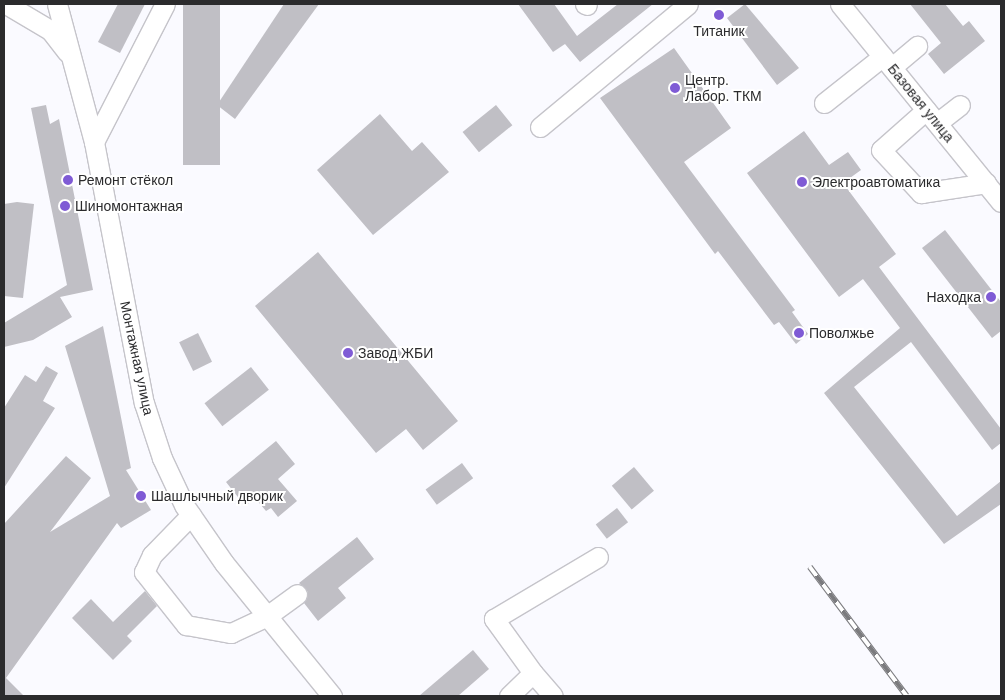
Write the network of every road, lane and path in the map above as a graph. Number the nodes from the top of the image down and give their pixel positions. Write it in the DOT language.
graph roads {
  1 [pos="6,4"];
  2 [pos="58,4"];
  3 [pos="165,4"];
  4 [pos="688,4"];
  5 [pos="840,4"];
  6 [pos="917,46"];
  7 [pos="72,58"];
  8 [pos="887,62"];
  9 [pos="824,103"];
  10 [pos="960,105"];
  11 [pos="932,116"];
  12 [pos="540,127"];
  13 [pos="94,142"];
  14 [pos="986,183"];
  15 [pos="1001,202"];
  16 [pos="191,515"];
  17 [pos="598,557"];
  18 [pos="297,594"];
  19 [pos="267,616"];
  20 [pos="534,673"];
  21 [pos="332,696"];
  22 [pos="508,696"];
  23 [pos="553,696"];
  1 -- 7 [label="street, Монтажная улица"];
  2 -- 7 [label="street, Монтажная улица"];
  3 -- 13 [label="street"];
  4 -- 12 [label="street"];
  5 -- 8 [label="street, Базовая улица"];
  6 -- 8 [label="street"];
  7 -- 13 [label="street, Монтажная улица"];
  8 -- 9 [label="street"];
  8 -- 11 [label="street, Базовая улица"];
  10 -- 11 [label="street"];
  11 -- 14 [label="street, Базовая улица"];
  11 -- 14 [label="street"];
  13 -- 16 [label="street, Монтажная улица"];
  14 -- 15 [label="street, Базовая улица"];
  16 -- 19 [label="street, Монтажная улица"];
  16 -- 19 [label="street"];
  17 -- 20 [label="street"];
  18 -- 19 [label="street"];
  19 -- 21 [label="street, Монтажная улица"];
  20 -- 22 [label="street"];
  20 -- 23 [label="street"];
}
